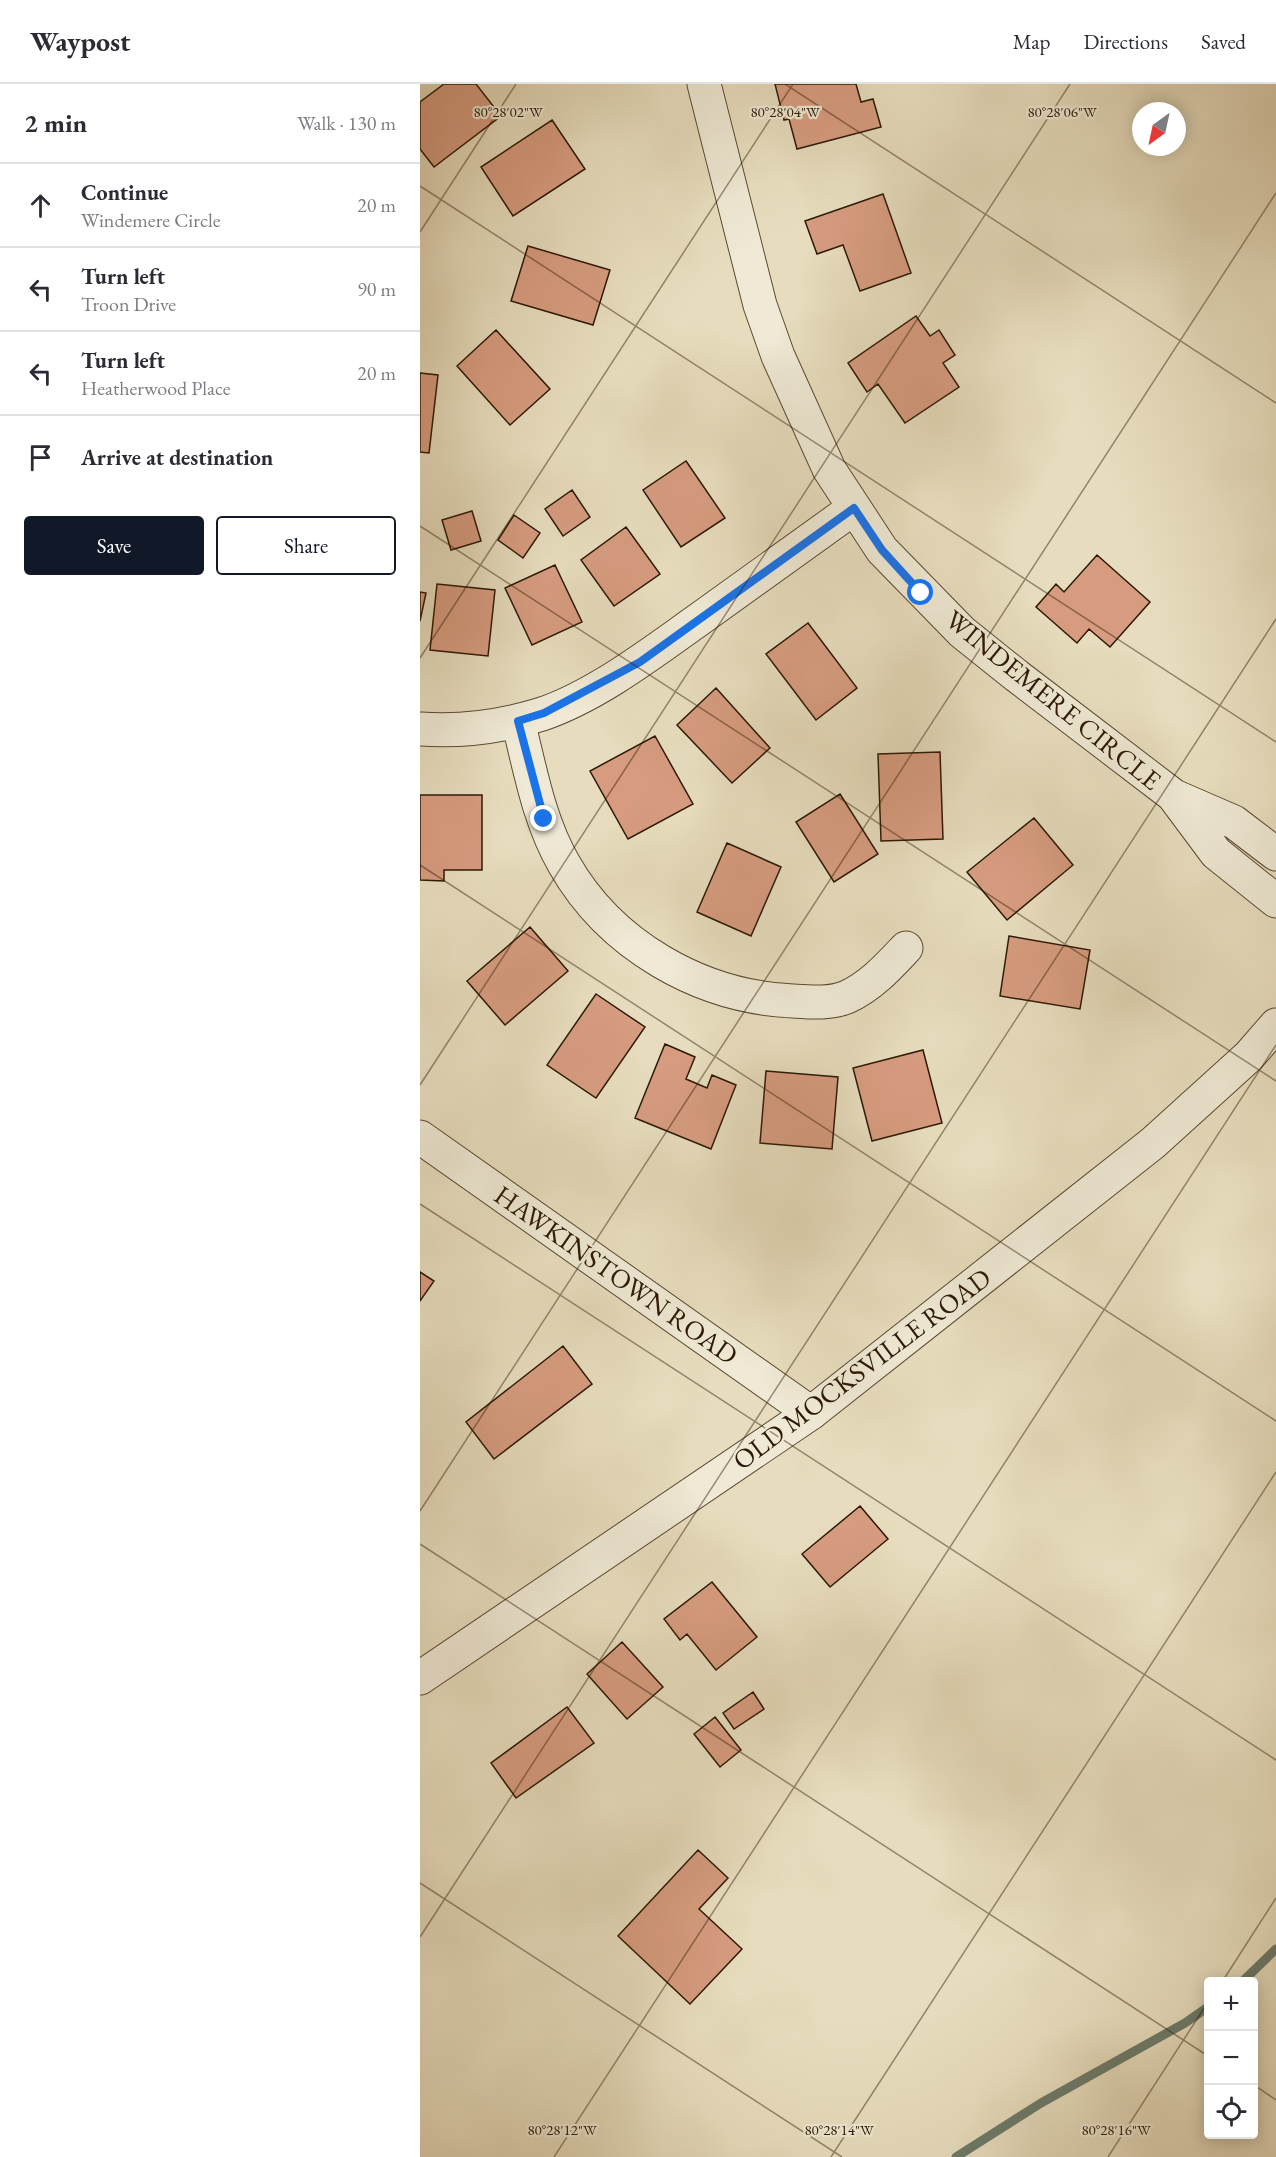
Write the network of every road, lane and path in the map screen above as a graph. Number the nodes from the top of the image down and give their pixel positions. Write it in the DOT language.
graph roads {
  1 [pos="704,84"];
  2 [pos="854,508"];
  3 [pos="518,721"];
  4 [pos="420,729"];
  5 [pos="1174,796"];
  6 [pos="1276,854"];
  7 [pos="1276,901"];
  8 [pos="906,948"];
  9 [pos="1276,1025"];
  10 [pos="420,1137"];
  11 [pos="811,1413"];
  12 [pos="420,1678"];
  1 -- 2 [label="street, WINDEMERE CIRCLE"];
  2 -- 3 [label="street"];
  2 -- 5 [label="street, WINDEMERE CIRCLE"];
  3 -- 4 [label="street"];
  3 -- 8 [label="street"];
  5 -- 6 [label="street, WINDEMERE CIRCLE"];
  5 -- 7 [label="street, WINDEMERE CIRCLE"];
  9 -- 11 [label="street, OLD MOCKSVILLE ROAD"];
  10 -- 11 [label="street, HAWKINSTOWN ROAD"];
  11 -- 12 [label="street, OLD MOCKSVILLE ROAD"];
}
